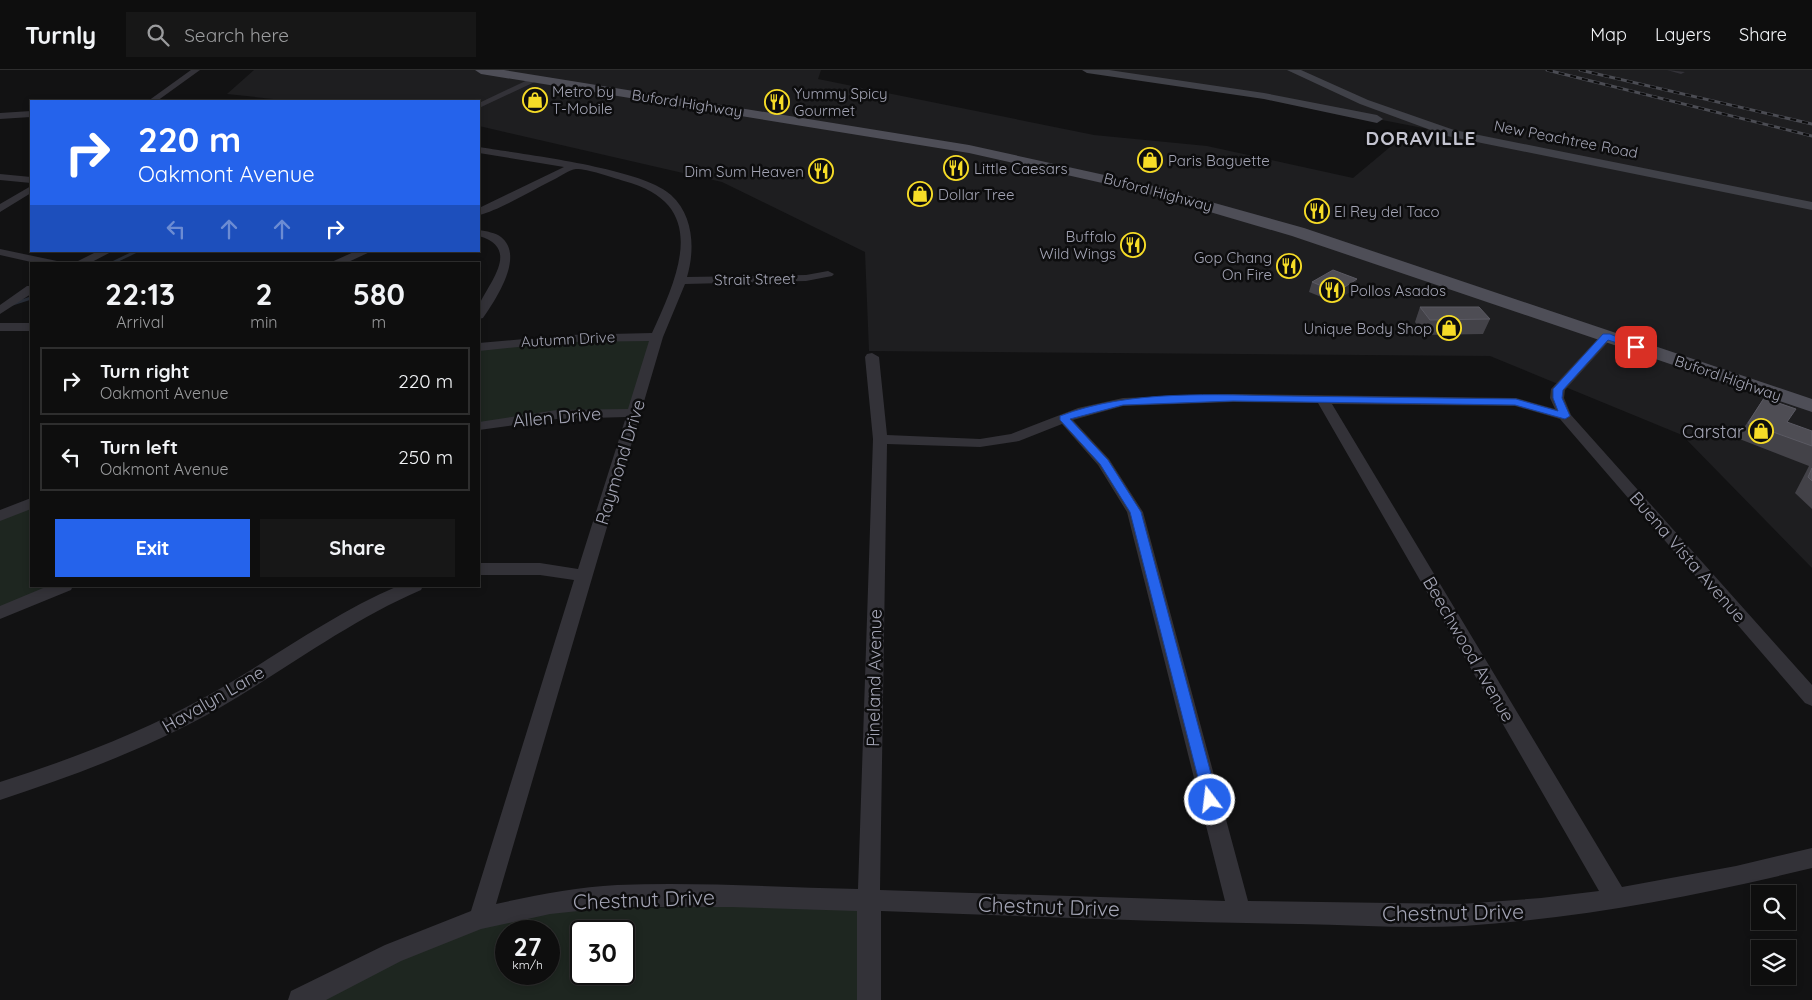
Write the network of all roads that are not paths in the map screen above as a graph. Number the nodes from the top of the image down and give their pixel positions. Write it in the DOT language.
graph roads {
  1 [pos="481,70"];
  2 [pos="1087,70"];
  3 [pos="1292,70"];
  4 [pos="1671,70"];
  5 [pos="200,72"];
  6 [pos="1681,72"];
  7 [pos="537,79"];
  8 [pos="154,100"];
  9 [pos="169,100"];
  10 [pos="480,106"];
  11 [pos="30,114"];
  12 [pos="0,116"];
  13 [pos="1451,133"];
  14 [pos="480,150"];
  15 [pos="572,168"];
  16 [pos="0,178"];
  17 [pos="30,180"];
  18 [pos="30,189"];
  19 [pos="1812,206"];
  20 [pos="0,209"];
  21 [pos="480,212"];
  22 [pos="480,233"];
  23 [pos="0,252"];
  24 [pos="106,252"];
  25 [pos="365,252"];
  26 [pos="48,262"];
  27 [pos="83,262"];
  28 [pos="338,262"];
  29 [pos="828,274"];
  30 [pos="681,281"];
  31 [pos="30,290"];
  32 [pos="0,310"];
  33 [pos="480,313"];
  34 [pos="30,326"];
  35 [pos="0,327"];
  36 [pos="1607,336"];
  37 [pos="657,337"];
  38 [pos="480,347"];
  39 [pos="872,357"];
  40 [pos="1322,398"];
  41 [pos="1812,406"];
  42 [pos="635,413"];
  43 [pos="1565,416"];
  44 [pos="1064,418"];
  45 [pos="480,426"];
  46 [pos="880,439"];
  47 [pos="30,503"];
  48 [pos="0,516"];
  49 [pos="480,569"];
  50 [pos="586,576"];
  51 [pos="63,587"];
  52 [pos="412,587"];
  53 [pos="0,613"];
  54 [pos="1812,698"];
  55 [pos="0,791"];
  56 [pos="1812,858"];
  57 [pos="1616,899"];
  58 [pos="869,901"];
  59 [pos="1240,912"];
  60 [pos="480,918"];
  61 [pos="300,1000"];
  62 [pos="869,1000"];
  1 -- 7 [label="main road, Buford Highway"];
  2 -- 13 [label="street"];
  3 -- 13 [label="street, New Peachtree Road"];
  4 -- 6 [label="street"];
  5 -- 8 [label="street"];
  5 -- 9 [label="street"];
  7 -- 10 [label="street"];
  7 -- 36 [label="main road, Buford Highway"];
  11 -- 12 [label="street"];
  13 -- 19 [label="street, New Peachtree Road"];
  14 -- 15 [label="street, Raymond Drive"];
  15 -- 21 [label="street"];
  15 -- 30 [label="street, Raymond Drive"];
  16 -- 17 [label="street"];
  18 -- 20 [label="street"];
  22 -- 33 [label="street"];
  23 -- 26 [label="street"];
  24 -- 27 [label="street"];
  25 -- 28 [label="street"];
  29 -- 30 [label="street, Strait Street"];
  30 -- 37 [label="street, Raymond Drive"];
  31 -- 32 [label="street"];
  34 -- 35 [label="street"];
  36 -- 41 [label="main road, Buford Highway"];
  36 -- 43 [label="street"];
  37 -- 38 [label="street, Autumn Drive"];
  37 -- 42 [label="street, Raymond Drive"];
  39 -- 46 [label="street, Pineland Avenue"];
  40 -- 43 [label="street"];
  40 -- 44 [label="street"];
  40 -- 57 [label="street, Beechwood Avenue"];
  42 -- 45 [label="street, Allen Drive"];
  42 -- 50 [label="street, Raymond Drive"];
  43 -- 54 [label="street, Buena Vista Avenue"];
  44 -- 46 [label="street"];
  44 -- 59 [label="street"];
  46 -- 58 [label="street, Pineland Avenue"];
  47 -- 48 [label="street"];
  49 -- 50 [label="street"];
  50 -- 60 [label="street, Raymond Drive"];
  51 -- 53 [label="street"];
  52 -- 55 [label="street, Havalyn Lane"];
  56 -- 57 [label="street, Chestnut Drive"];
  57 -- 59 [label="street, Chestnut Drive"];
  58 -- 59 [label="street, Chestnut Drive"];
  58 -- 60 [label="street, Chestnut Drive"];
  58 -- 62 [label="street, Pineland Avenue"];
  60 -- 61 [label="street, Chestnut Drive"];
}
